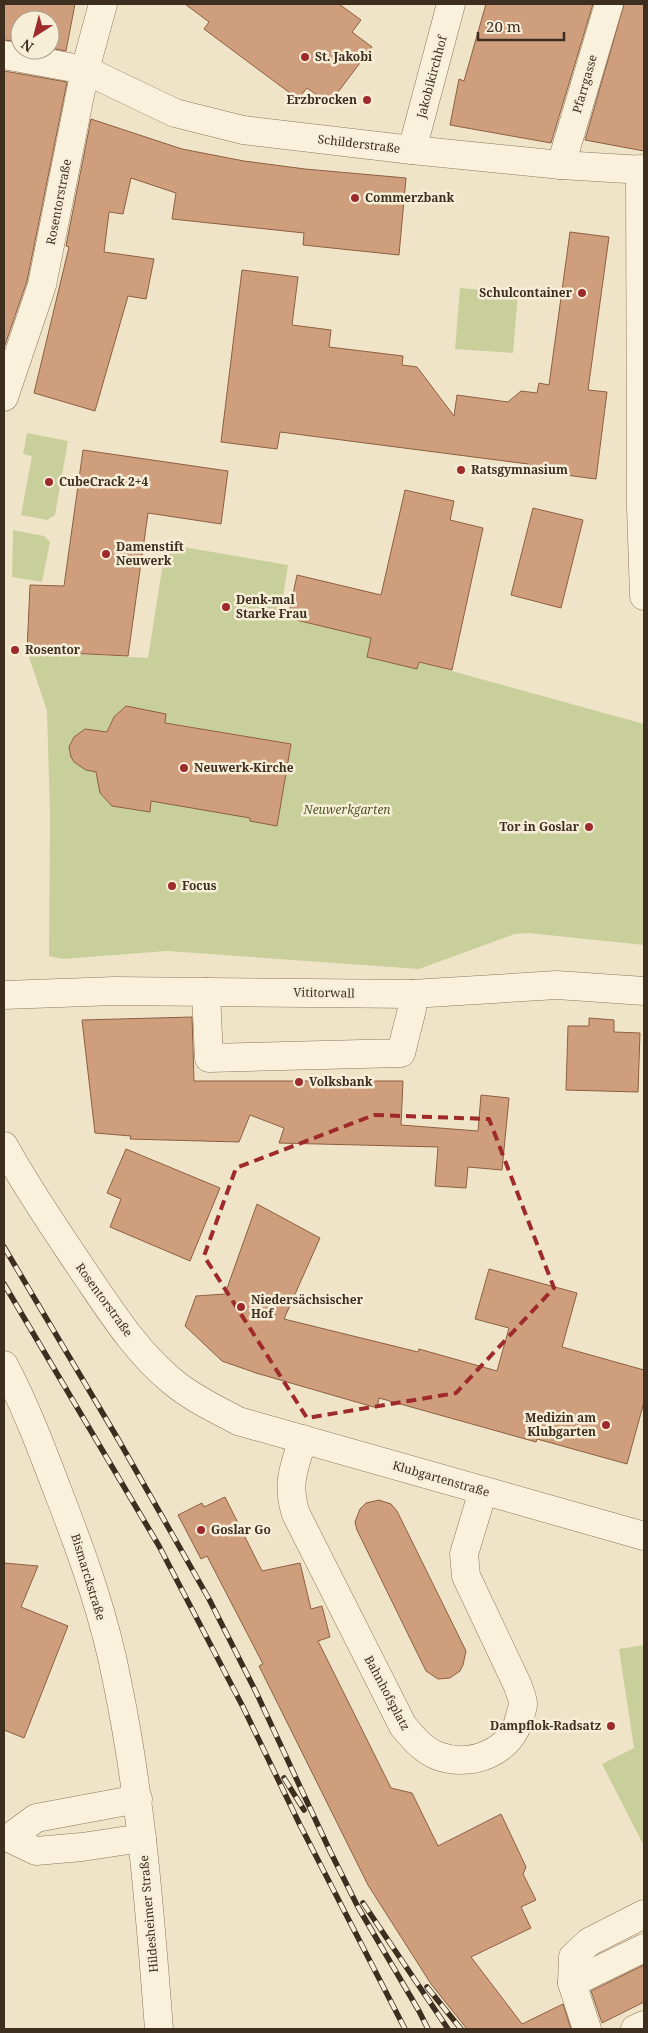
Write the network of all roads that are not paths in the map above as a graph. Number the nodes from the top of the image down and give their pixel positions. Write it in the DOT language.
graph roads {
  1 [pos="103,4"];
  2 [pos="452,4"];
  3 [pos="608,4"];
  4 [pos="4,55"];
  5 [pos="85,70"];
  6 [pos="412,150"];
  7 [pos="561,165"];
  8 [pos="642,170"];
  9 [pos="4,397"];
  10 [pos="642,507"];
  11 [pos="644,596"];
  12 [pos="644,991"];
  13 [pos="206,992"];
  14 [pos="412,994"];
  15 [pos="4,995"];
  16 [pos="4,1146"];
  17 [pos="4,1365"];
  18 [pos="238,1421"];
  19 [pos="303,1440"];
  20 [pos="483,1491"];
  21 [pos="644,1536"];
  22 [pos="138,1799"];
  23 [pos="6,1838"];
  24 [pos="142,1838"];
  25 [pos="644,1914"];
  26 [pos="644,1948"];
  27 [pos="572,1983"];
  28 [pos="644,2025"];
  29 [pos="159,2029"];
  30 [pos="587,2029"];
  31 [pos="635,2029"];
  1 -- 5 [label="street, Rosentorstraße"];
  2 -- 6 [label="street, Jakobikirchhof"];
  3 -- 7 [label="street, Pfarrgasse"];
  4 -- 5 [label="street, Schilderstraße"];
  5 -- 6 [label="street, Schilderstraße"];
  5 -- 9 [label="street, Rosentorstraße"];
  6 -- 7 [label="street, Schilderstraße"];
  7 -- 8 [label="street, Schilderstraße"];
  8 -- 10 [label="street"];
  10 -- 11 [label="street"];
  12 -- 14 [label="street, Vititorwall"];
  13 -- 14 [label="street, Vititorwall"];
  13 -- 14 [label="street"];
  13 -- 15 [label="street, Vititorwall"];
  16 -- 18 [label="street, Rosentorstraße"];
  17 -- 22 [label="street, Bismarckstraße"];
  18 -- 19 [label="street, Klubgartenstraße"];
  19 -- 20 [label="street, Klubgartenstraße"];
  19 -- 20 [label="street, Bahnhofsplatz"];
  20 -- 21 [label="street, Klubgartenstraße"];
  22 -- 23 [label="street"];
  22 -- 24 [label="street, Hildesheimer Straße"];
  23 -- 24 [label="street"];
  24 -- 29 [label="street, Hildesheimer Straße"];
  25 -- 27 [label="street"];
  26 -- 27 [label="street"];
  27 -- 30 [label="street"];
  28 -- 31 [label="street"];
}
